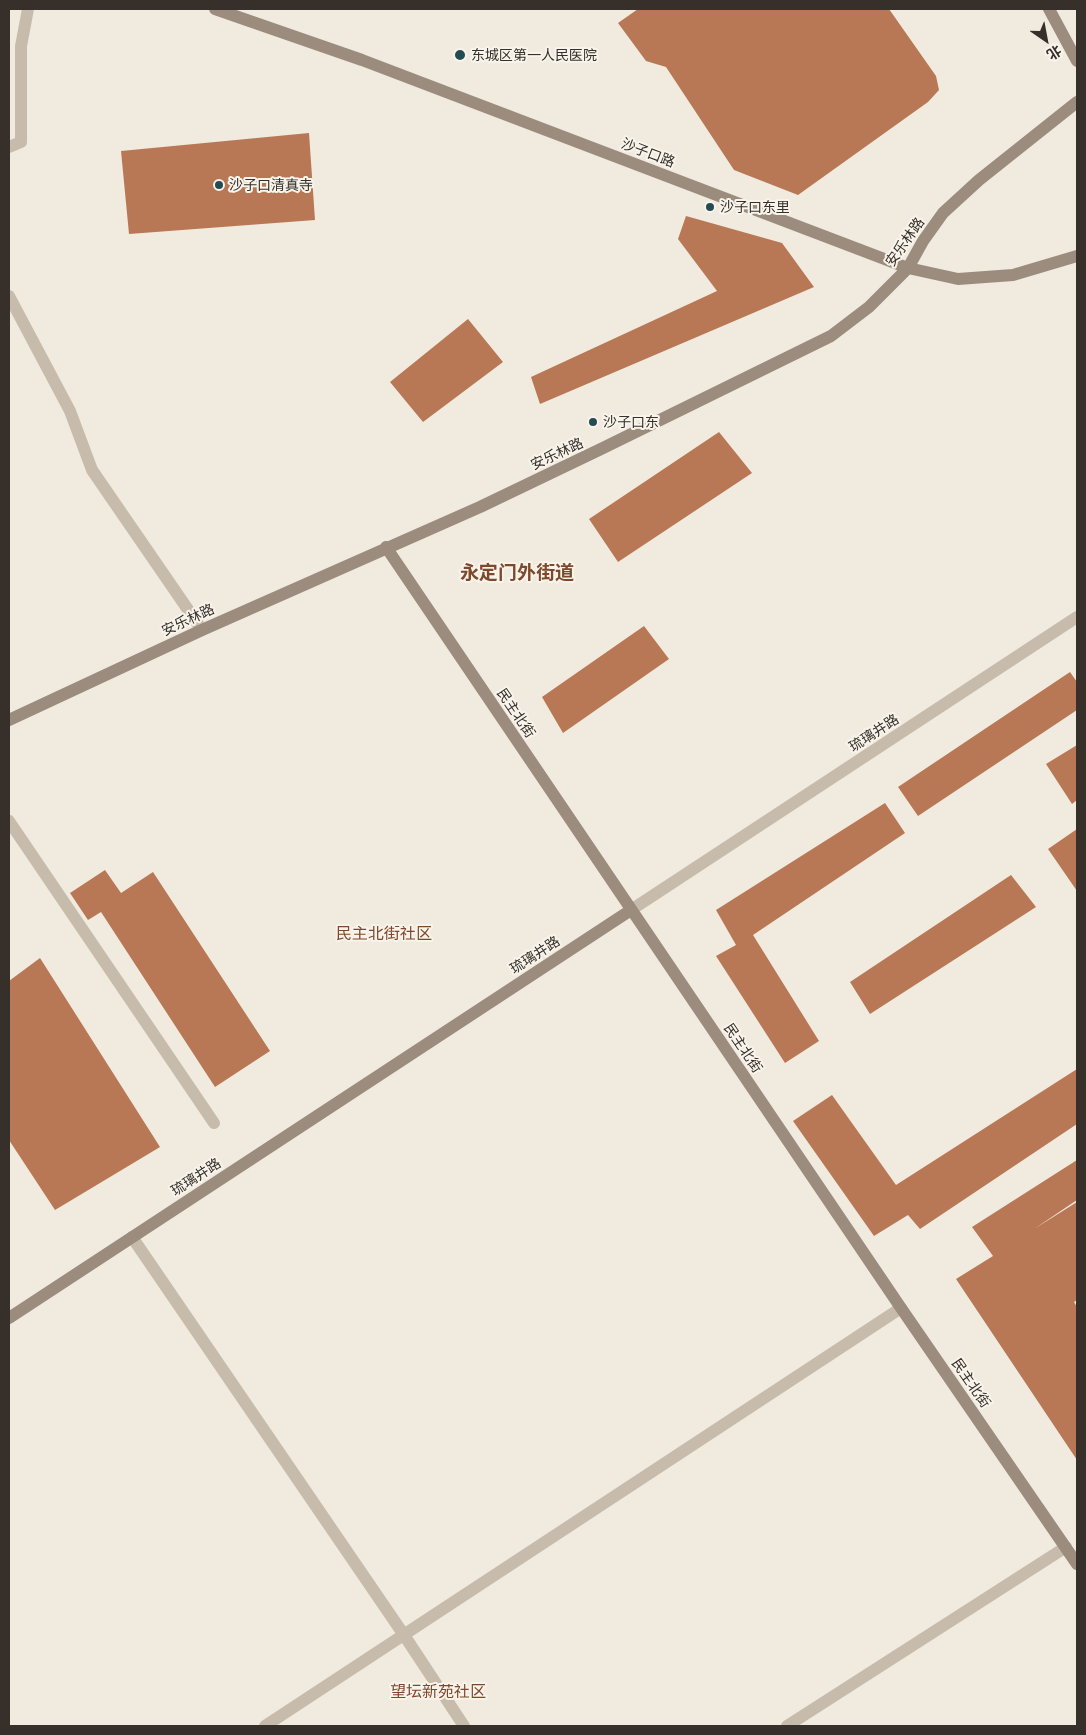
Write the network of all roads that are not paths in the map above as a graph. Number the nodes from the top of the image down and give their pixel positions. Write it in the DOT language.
graph roads {
  1 [pos="28,9"];
  2 [pos="215,9"];
  3 [pos="1049,9"];
  4 [pos="1077,61"];
  5 [pos="1077,102"];
  6 [pos="9,147"];
  7 [pos="1077,256"];
  8 [pos="908,268"];
  9 [pos="9,296"];
  10 [pos="386,547"];
  11 [pos="1077,617"];
  12 [pos="202,630"];
  13 [pos="9,720"];
  14 [pos="9,821"];
  15 [pos="631,910"];
  16 [pos="214,1123"];
  17 [pos="132,1237"];
  18 [pos="901,1308"];
  19 [pos="9,1318"];
  20 [pos="1066,1547"];
  21 [pos="1077,1564"];
  22 [pos="404,1635"];
  23 [pos="265,1726"];
  24 [pos="464,1726"];
  25 [pos="787,1726"];
  1 -- 6 [label="street"];
  2 -- 8 [label="street, 沙子口路"];
  3 -- 4 [label="street"];
  5 -- 8 [label="street, 安乐林路"];
  7 -- 8 [label="street, 沙子口路"];
  8 -- 10 [label="street, 安乐林路"];
  9 -- 12 [label="street"];
  10 -- 12 [label="street, 安乐林路"];
  10 -- 15 [label="street, 民主北街"];
  11 -- 15 [label="street, 琉璃井路"];
  12 -- 13 [label="street, 安乐林路"];
  14 -- 16 [label="street"];
  15 -- 17 [label="street, 琉璃井路"];
  15 -- 18 [label="street, 民主北街"];
  17 -- 19 [label="street, 琉璃井路"];
  17 -- 22 [label="street"];
  18 -- 20 [label="street, 民主北街"];
  18 -- 22 [label="street"];
  20 -- 21 [label="street, 民主北街"];
  20 -- 25 [label="street"];
  22 -- 23 [label="street"];
  22 -- 24 [label="street"];
}
